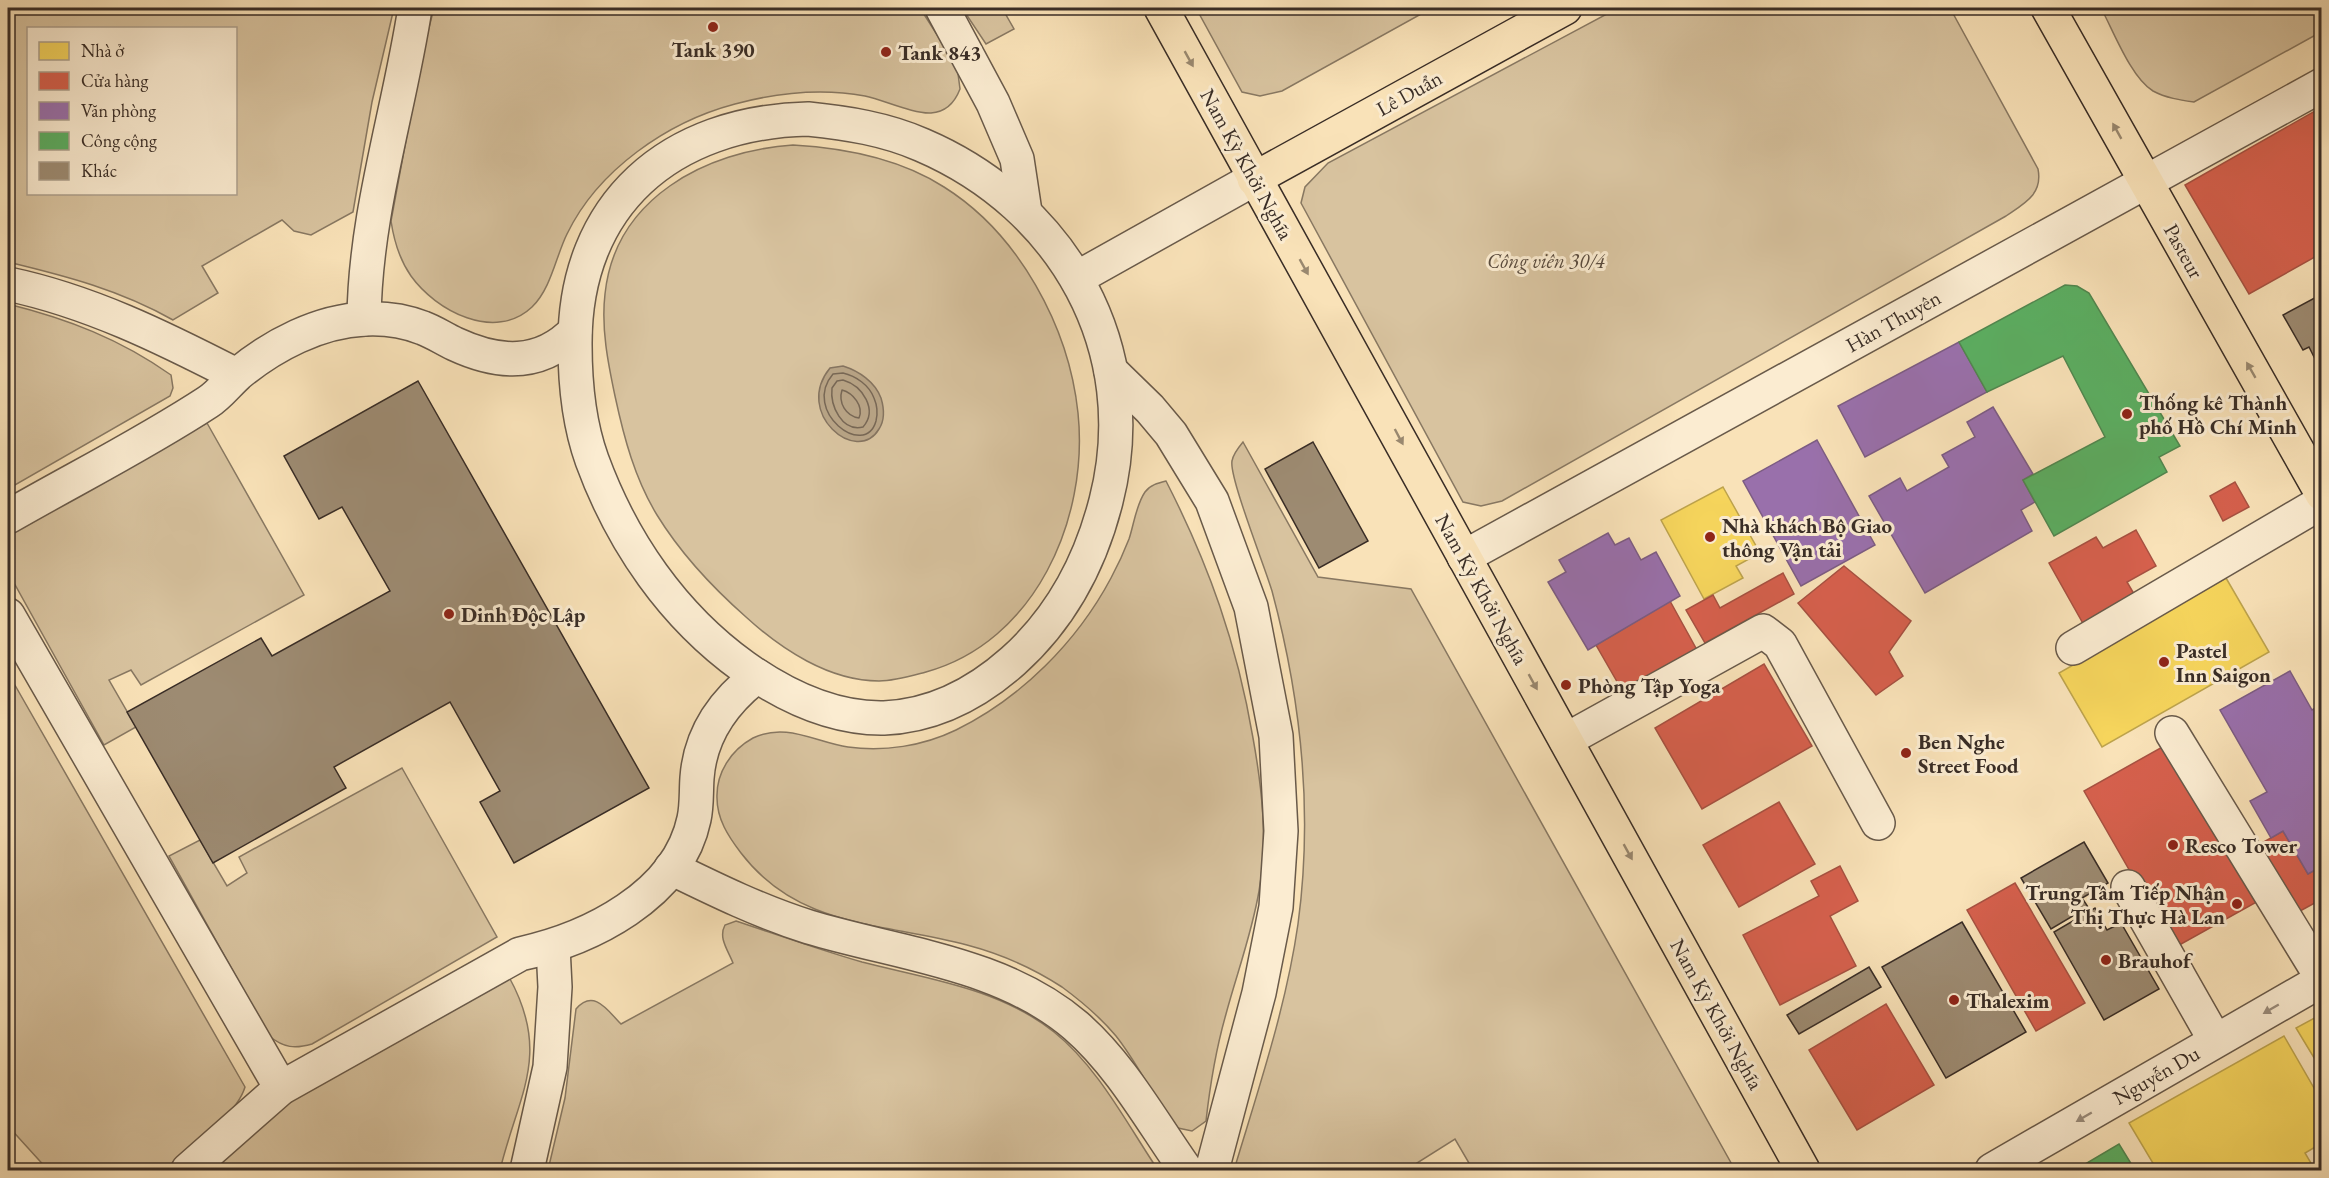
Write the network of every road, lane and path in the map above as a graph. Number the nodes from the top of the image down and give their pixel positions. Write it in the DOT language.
graph roads {
  1 [pos="415,8"];
  2 [pos="942,8"];
  3 [pos="1161,8"];
  4 [pos="1565,8"];
  5 [pos="2048,8"];
  6 [pos="2322,85"];
  7 [pos="1254,179"];
  8 [pos="2145,182"];
  9 [pos="1025,212"];
  10 [pos="1077,278"];
  11 [pos="8,284"];
  12 [pos="364,319"];
  13 [pos="574,331"];
  14 [pos="1111,371"];
  15 [pos="236,375"];
  16 [pos="2322,494"];
  17 [pos="2322,502"];
  18 [pos="8,517"];
  19 [pos="1464,557"];
  20 [pos="8,615"];
  21 [pos="2073,648"];
  22 [pos="757,676"];
  23 [pos="2172,733"];
  24 [pos="1566,740"];
  25 [pos="1878,823"];
  26 [pos="671,868"];
  27 [pos="2128,887"];
  28 [pos="553,947"];
  29 [pos="2322,979"];
  30 [pos="2215,1040"];
  31 [pos="281,1088"];
  32 [pos="188,1170"];
  33 [pos="527,1170"];
  34 [pos="1186,1170"];
  35 [pos="1212,1170"];
  36 [pos="1803,1170"];
  37 [pos="1992,1170"];
  1 -- 12 [label="street"];
  2 -- 9 [label="street"];
  3 -- 7 [label="main road, Nam Kỳ Khởi Nghĩa, one-way"];
  4 -- 7 [label="main road, Lê Duẩn"];
  8 -- 5 [label="main road, Pasteur, one-way"];
  6 -- 8 [label="street, Hàn Thuyên"];
  7 -- 10 [label="street"];
  7 -- 19 [label="main road, Nam Kỳ Khởi Nghĩa, one-way"];
  16 -- 8 [label="main road, Pasteur, one-way"];
  8 -- 19 [label="street, Hàn Thuyên"];
  9 -- 10 [label="street"];
  9 -- 13 [label="street"];
  10 -- 14 [label="street"];
  11 -- 15 [label="street"];
  12 -- 13 [label="street"];
  12 -- 15 [label="street"];
  13 -- 22 [label="street"];
  14 -- 22 [label="street"];
  14 -- 35 [label="street"];
  15 -- 18 [label="street"];
  17 -- 21 [label="street"];
  19 -- 24 [label="main road, Nam Kỳ Khởi Nghĩa, one-way"];
  20 -- 31 [label="street"];
  22 -- 26 [label="street"];
  23 -- 29 [label="street"];
  24 -- 25 [label="street"];
  24 -- 36 [label="main road, Nam Kỳ Khởi Nghĩa, one-way"];
  26 -- 28 [label="street"];
  26 -- 34 [label="street"];
  27 -- 30 [label="street"];
  28 -- 31 [label="street"];
  28 -- 33 [label="street"];
  29 -- 30 [label="street, Nguyễn Du, one-way"];
  30 -- 37 [label="street, Nguyễn Du, one-way"];
  31 -- 32 [label="street"];
}
